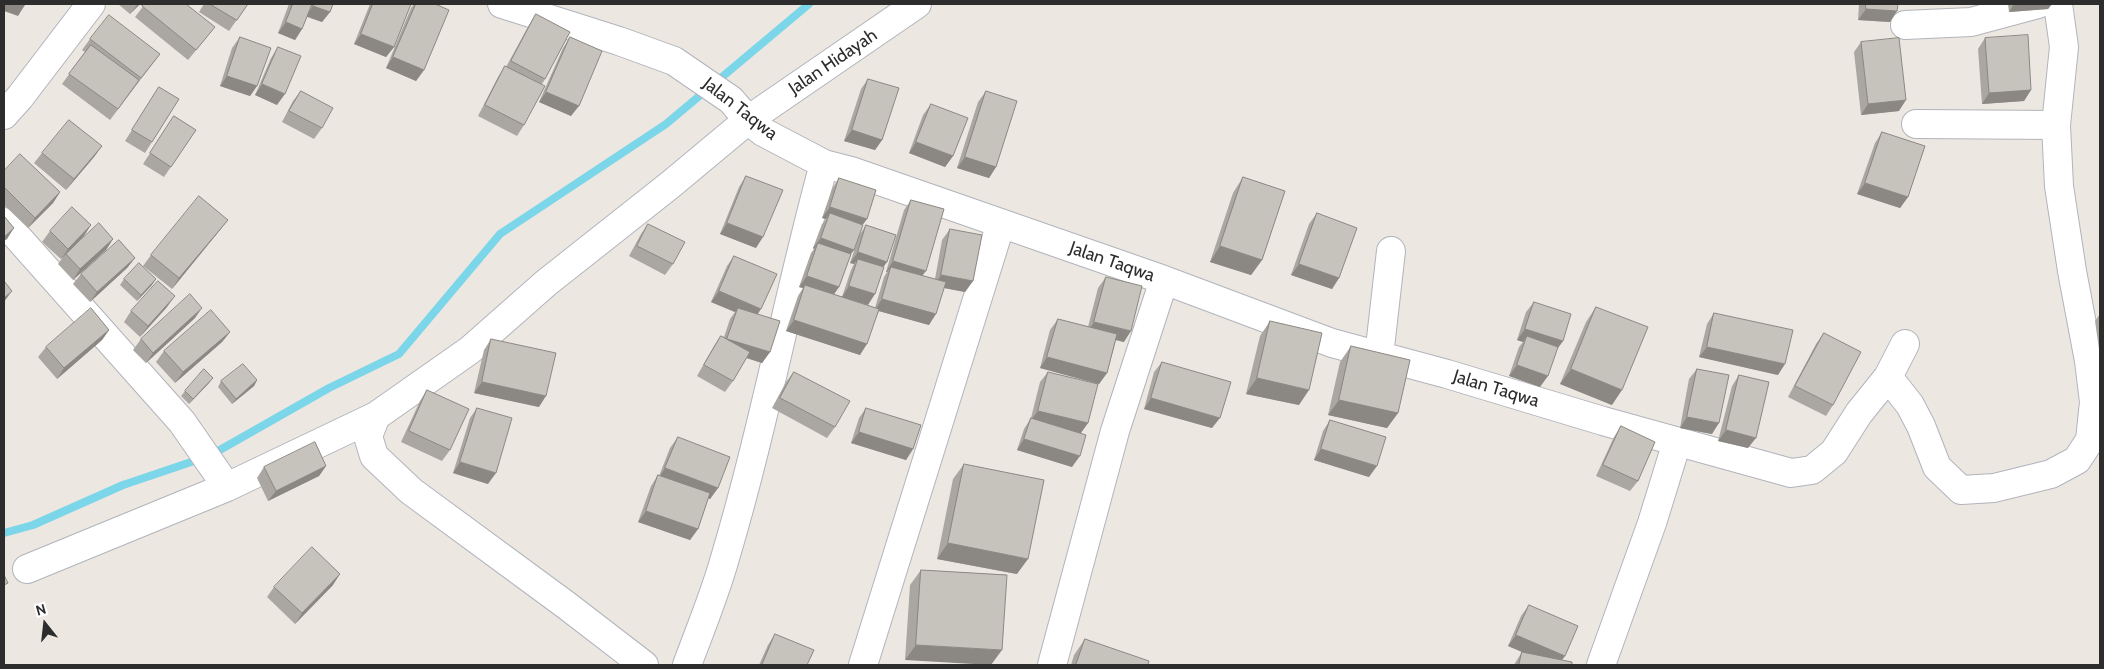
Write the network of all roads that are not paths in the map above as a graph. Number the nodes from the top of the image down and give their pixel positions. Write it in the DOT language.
graph roads {
  1 [pos="92,4"];
  2 [pos="502,4"];
  3 [pos="917,4"];
  4 [pos="2038,4"];
  5 [pos="2058,4"];
  6 [pos="1905,25"];
  7 [pos="740,110"];
  8 [pos="4,115"];
  9 [pos="1916,124"];
  10 [pos="2056,125"];
  11 [pos="824,164"];
  12 [pos="4,222"];
  13 [pos="1001,223"];
  14 [pos="1391,251"];
  15 [pos="1164,280"];
  16 [pos="2090,302"];
  17 [pos="1905,344"];
  18 [pos="1379,356"];
  19 [pos="1888,377"];
  20 [pos="376,416"];
  21 [pos="1677,442"];
  22 [pos="221,478"];
  23 [pos="27,570"];
  24 [pos="644,665"];
  25 [pos="687,665"];
  26 [pos="864,665"];
  27 [pos="1052,665"];
  28 [pos="1601,665"];
  1 -- 8 [label="street"];
  2 -- 7 [label="street, Jalan Taqwa"];
  3 -- 7 [label="street, Jalan Hidayah"];
  4 -- 6 [label="street"];
  5 -- 10 [label="street"];
  7 -- 11 [label="street, Jalan Taqwa"];
  7 -- 20 [label="street, Jalan Hidayah"];
  9 -- 10 [label="street"];
  10 -- 16 [label="street"];
  11 -- 13 [label="street, Jalan Taqwa"];
  11 -- 25 [label="street"];
  12 -- 22 [label="street"];
  13 -- 15 [label="street, Jalan Taqwa"];
  13 -- 26 [label="street"];
  14 -- 18 [label="street"];
  15 -- 18 [label="street, Jalan Taqwa"];
  15 -- 27 [label="street"];
  16 -- 19 [label="street"];
  17 -- 19 [label="street, Jalan Taqwa"];
  18 -- 21 [label="street, Jalan Taqwa"];
  19 -- 21 [label="street, Jalan Taqwa"];
  20 -- 22 [label="street, Jalan Hidayah"];
  20 -- 24 [label="street"];
  21 -- 28 [label="street"];
  22 -- 23 [label="street, Jalan Hidayah"];
}
